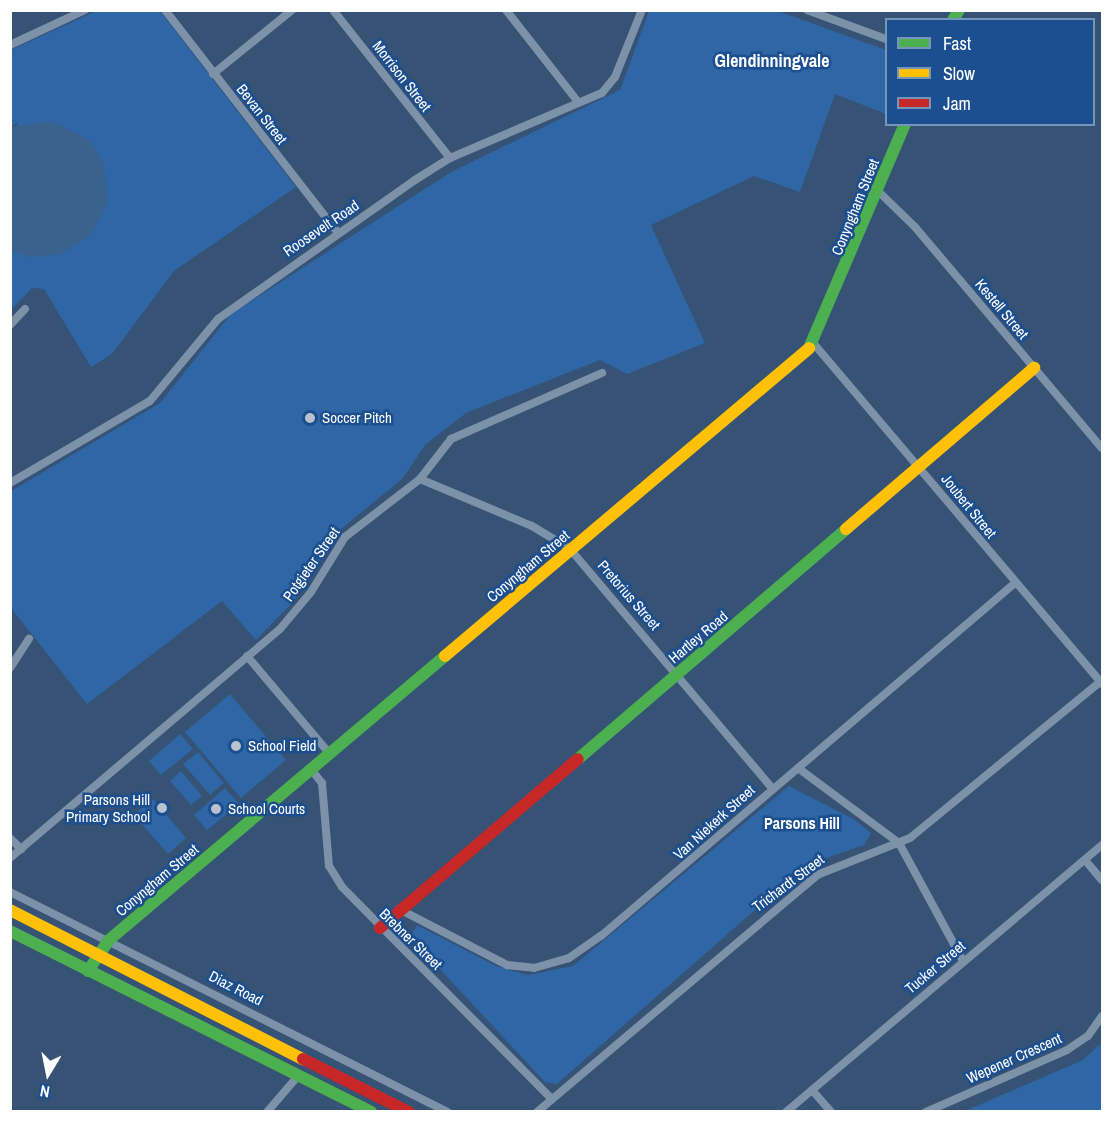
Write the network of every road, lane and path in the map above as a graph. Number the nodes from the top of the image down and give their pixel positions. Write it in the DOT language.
graph roads {
  1 [pos="85,10"];
  2 [pos="165,10"];
  3 [pos="292,10"];
  4 [pos="333,10"];
  5 [pos="506,10"];
  6 [pos="642,10"];
  7 [pos="807,10"];
  8 [pos="885,39"];
  9 [pos="10,45"];
  10 [pos="213,74"];
  11 [pos="579,103"];
  12 [pos="904,126"];
  13 [pos="450,158"];
  14 [pos="878,191"];
  15 [pos="338,233"];
  16 [pos="25,309"];
  17 [pos="10,325"];
  18 [pos="814,344"];
  19 [pos="1034,368"];
  20 [pos="602,373"];
  21 [pos="1102,448"];
  22 [pos="920,468"];
  23 [pos="420,479"];
  24 [pos="10,483"];
  25 [pos="570,549"];
  26 [pos="1015,583"];
  27 [pos="29,639"];
  28 [pos="248,656"];
  29 [pos="10,668"];
  30 [pos="678,674"];
  31 [pos="1101,683"];
  32 [pos="329,753"];
  33 [pos="798,768"];
  34 [pos="311,769"];
  35 [pos="772,788"];
  36 [pos="10,838"];
  37 [pos="899,843"];
  38 [pos="1102,845"];
  39 [pos="21,849"];
  40 [pos="10,858"];
  41 [pos="1085,860"];
  42 [pos="1102,880"];
  43 [pos="10,892"];
  44 [pos="399,909"];
  45 [pos="10,910"];
  46 [pos="380,928"];
  47 [pos="10,931"];
  48 [pos="109,940"];
  49 [pos="97,954"];
  50 [pos="963,961"];
  51 [pos="88,971"];
  52 [pos="1102,1016"];
  53 [pos="298,1076"];
  54 [pos="812,1090"];
  55 [pos="552,1099"];
  56 [pos="267,1112"];
  57 [pos="371,1112"];
  58 [pos="409,1112"];
  59 [pos="447,1112"];
  60 [pos="537,1112"];
  61 [pos="786,1112"];
  62 [pos="831,1112"];
  63 [pos="926,1112"];
  1 -- 9 [label="street"];
  2 -- 10 [label="street, Bevan Street"];
  3 -- 10 [label="street"];
  4 -- 13 [label="street, Morrison Street"];
  5 -- 11 [label="street"];
  6 -- 11 [label="street, Roosevelt Road"];
  7 -- 8 [label="street"];
  10 -- 15 [label="street, Bevan Street"];
  11 -- 13 [label="street, Roosevelt Road"];
  12 -- 14 [label="street, Conyngham Street"];
  13 -- 15 [label="street, Roosevelt Road"];
  14 -- 18 [label="street, Conyngham Street"];
  14 -- 19 [label="street, Kestell Street"];
  15 -- 24 [label="street, Roosevelt Road"];
  16 -- 17 [label="street"];
  18 -- 22 [label="street, Joubert Street"];
  18 -- 25 [label="street, Conyngham Street"];
  19 -- 21 [label="street, Kestell Street"];
  19 -- 22 [label="street, Hartley Road"];
  20 -- 23 [label="street, Potgieter Street"];
  22 -- 26 [label="street, Joubert Street"];
  22 -- 30 [label="street, Hartley Road"];
  23 -- 25 [label="street, Pretorius Street"];
  23 -- 28 [label="street, Potgieter Street"];
  25 -- 30 [label="street, Pretorius Street"];
  25 -- 32 [label="street, Conyngham Street"];
  26 -- 31 [label="street, Joubert Street"];
  26 -- 33 [label="street, Van Niekerk Street"];
  27 -- 29 [label="street"];
  28 -- 32 [label="street"];
  28 -- 39 [label="street, Potgieter Street"];
  30 -- 35 [label="street, Pretorius Street"];
  30 -- 44 [label="street, Hartley Road"];
  31 -- 37 [label="street, Trichardt Street"];
  32 -- 34 [label="street, Conyngham Street"];
  33 -- 35 [label="street, Van Niekerk Street"];
  33 -- 37 [label="street"];
  34 -- 46 [label="street, Brebner Street"];
  34 -- 48 [label="street, Conyngham Street"];
  35 -- 44 [label="street, Van Niekerk Street"];
  36 -- 39 [label="street"];
  37 -- 50 [label="street"];
  37 -- 55 [label="street, Trichardt Street"];
  38 -- 41 [label="street, Tucker Street"];
  39 -- 40 [label="street, Potgieter Street"];
  41 -- 42 [label="street"];
  41 -- 50 [label="street, Tucker Street"];
  43 -- 48 [label="street, Diaz Road"];
  44 -- 46 [label="street, Hartley Road"];
  45 -- 49 [label="street"];
  46 -- 55 [label="street, Brebner Street"];
  47 -- 51 [label="street"];
  48 -- 49 [label="street, Conyngham Street"];
  48 -- 59 [label="street, Diaz Road"];
  49 -- 51 [label="street, Conyngham Street"];
  49 -- 58 [label="street"];
  50 -- 54 [label="street, Tucker Street"];
  51 -- 53 [label="street"];
  52 -- 63 [label="street, Wepener Crescent"];
  53 -- 56 [label="street"];
  53 -- 57 [label="street"];
  54 -- 61 [label="street, Tucker Street"];
  54 -- 62 [label="street"];
  55 -- 60 [label="street, Trichardt Street"];
}
